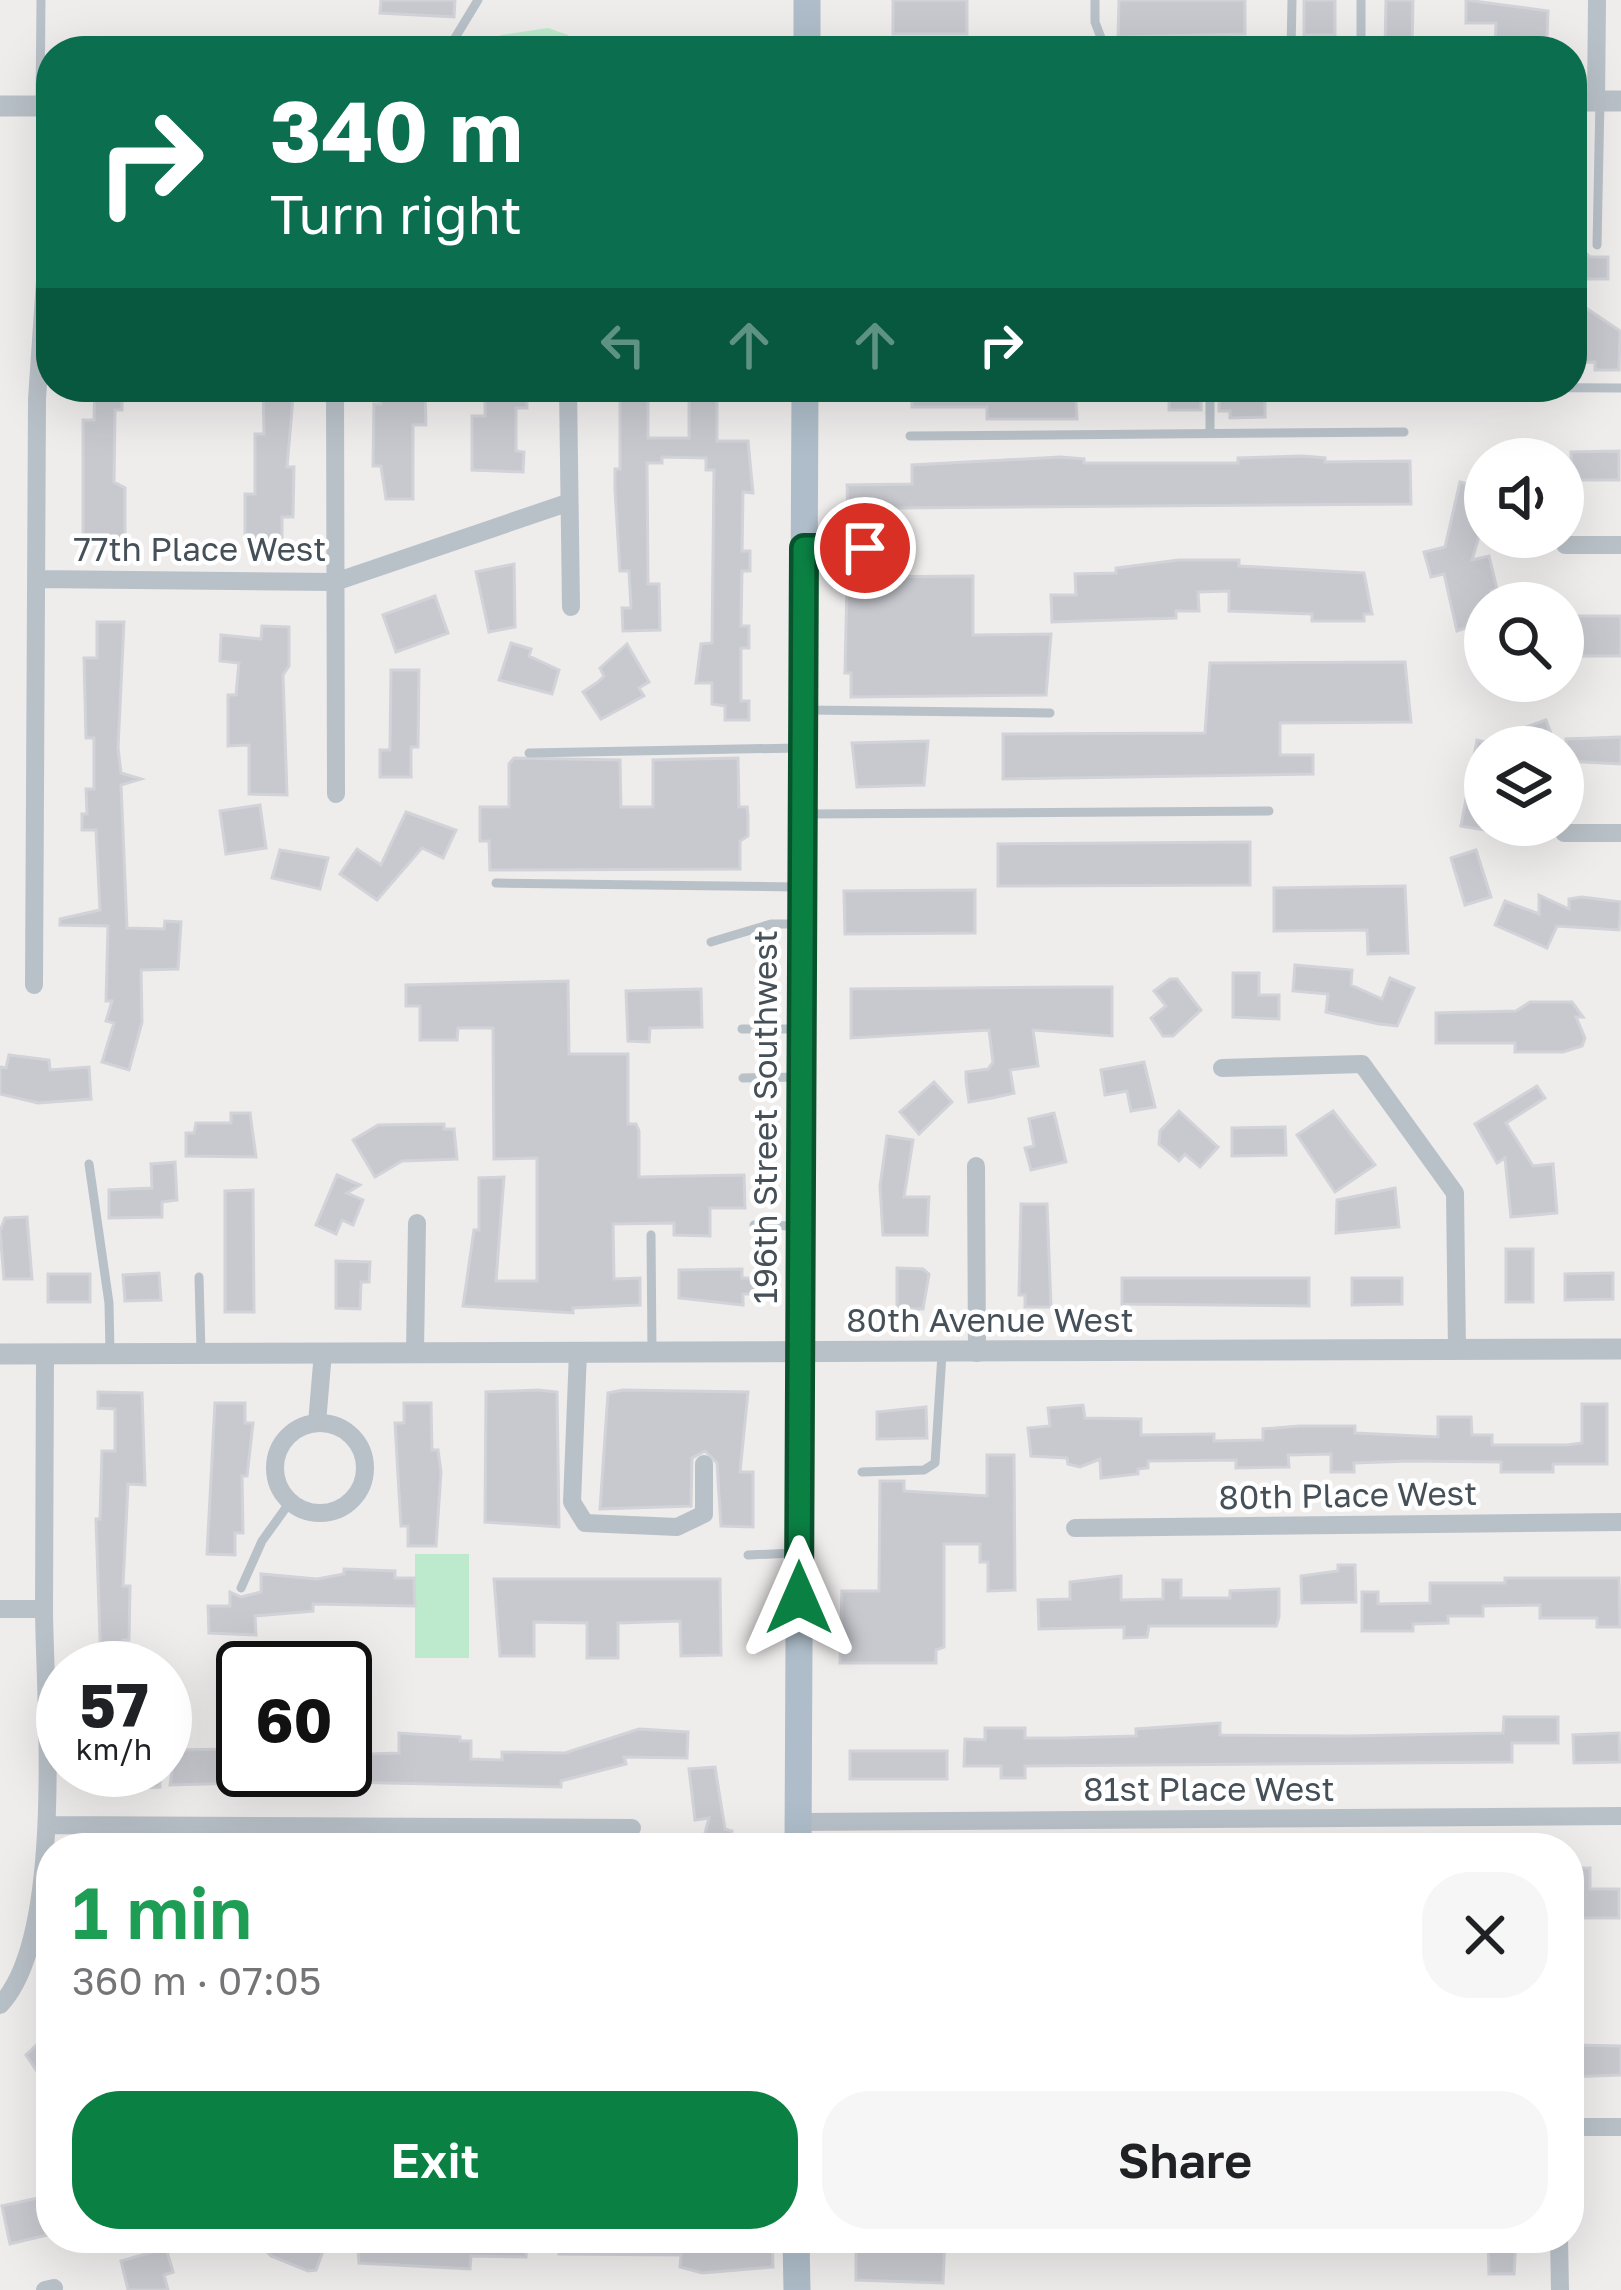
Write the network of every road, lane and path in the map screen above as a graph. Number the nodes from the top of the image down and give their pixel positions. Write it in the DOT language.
graph roads {
  1 [pos="41,0"];
  2 [pos="478,0"];
  3 [pos="807,0"];
  4 [pos="1095,0"];
  5 [pos="1292,0"];
  6 [pos="1361,0"];
  7 [pos="1597,0"];
  8 [pos="43,36"];
  9 [pos="456,36"];
  10 [pos="807,36"];
  11 [pos="1100,36"];
  12 [pos="1291,36"];
  13 [pos="1361,36"];
  14 [pos="1606,101"];
  15 [pos="0,106"];
  16 [pos="36,106"];
  17 [pos="1598,245"];
  18 [pos="1587,388"];
  19 [pos="1621,388"];
  20 [pos="37,402"];
  21 [pos="335,402"];
  22 [pos="568,402"];
  23 [pos="805,402"];
  24 [pos="1210,402"];
  25 [pos="1404,432"];
  26 [pos="1210,434"];
  27 [pos="910,436"];
  28 [pos="566,503"];
  29 [pos="1584,545"];
  30 [pos="1621,545"];
  31 [pos="804,548"];
  32 [pos="900,548"];
  33 [pos="36,579"];
  34 [pos="335,582"];
  35 [pos="571,607"];
  36 [pos="802,710"];
  37 [pos="1050,713"];
  38 [pos="802,748"];
  39 [pos="530,753"];
  40 [pos="336,794"];
  41 [pos="1270,812"];
  42 [pos="802,814"];
  43 [pos="1584,833"];
  44 [pos="1621,833"];
  45 [pos="496,883"];
  46 [pos="802,887"];
  47 [pos="802,925"];
  48 [pos="711,942"];
  49 [pos="34,985"];
  50 [pos="742,1029"];
  51 [pos="801,1029"];
  52 [pos="1222,1068"];
  53 [pos="801,1077"];
  54 [pos="743,1078"];
  55 [pos="89,1164"];
  56 [pos="976,1166"];
  57 [pos="417,1223"];
  58 [pos="754,1226"];
  59 [pos="800,1227"];
  60 [pos="651,1235"];
  61 [pos="199,1276"];
  62 [pos="1621,1349"];
  63 [pos="1457,1350"];
  64 [pos="323,1352"];
  65 [pos="415,1352"];
  66 [pos="578,1352"];
  67 [pos="110,1353"];
  68 [pos="201,1353"];
  69 [pos="652,1353"];
  70 [pos="977,1353"];
  71 [pos="0,1354"];
  72 [pos="45,1354"];
  73 [pos="800,1354"];
  74 [pos="942,1354"];
  75 [pos="316,1423"];
  76 [pos="704,1464"];
  77 [pos="862,1472"];
  78 [pos="290,1502"];
  79 [pos="1621,1522"];
  80 [pos="1075,1528"];
  81 [pos="799,1553"];
  82 [pos="748,1555"];
  83 [pos="241,1588"];
  84 [pos="0,1609"];
  85 [pos="44,1609"];
  86 [pos="1621,1816"];
  87 [pos="47,1826"];
  88 [pos="632,1828"];
  89 [pos="46,1833"];
  90 [pos="798,1833"];
  91 [pos="885,1833"];
  92 [pos="36,1907"];
  93 [pos="0,2005"];
  94 [pos="1584,2127"];
  95 [pos="1621,2127"];
  96 [pos="796,2253"];
  97 [pos="1559,2253"];
  98 [pos="797,2290"];
  99 [pos="1560,2290"];
  1 -- 8 [label="lane"];
  2 -- 9 [label="lane"];
  3 -- 10 [label="main road"];
  4 -- 11 [label="lane"];
  5 -- 12 [label="lane"];
  6 -- 13 [label="lane"];
  7 -- 14 [label="street"];
  14 -- 17 [label="lane"];
  15 -- 16 [label="street"];
  18 -- 19 [label="lane"];
  20 -- 33 [label="street"];
  21 -- 34 [label="street"];
  22 -- 28 [label="street"];
  23 -- 31 [label="main road, 196th Street Southwest"];
  24 -- 26 [label="lane"];
  25 -- 26 [label="lane"];
  26 -- 27 [label="lane"];
  28 -- 34 [label="street, 77th Place West"];
  28 -- 35 [label="street"];
  29 -- 30 [label="street"];
  31 -- 32 [label="lane"];
  31 -- 36 [label="main road, 196th Street Southwest"];
  33 -- 34 [label="street, 77th Place West"];
  33 -- 49 [label="street"];
  34 -- 40 [label="street"];
  36 -- 37 [label="lane"];
  36 -- 38 [label="main road, 196th Street Southwest"];
  38 -- 39 [label="lane"];
  38 -- 42 [label="main road, 196th Street Southwest"];
  41 -- 42 [label="lane"];
  42 -- 46 [label="main road, 196th Street Southwest"];
  43 -- 44 [label="street"];
  45 -- 46 [label="lane"];
  46 -- 47 [label="main road, 196th Street Southwest"];
  47 -- 48 [label="lane"];
  47 -- 51 [label="main road, 196th Street Southwest"];
  50 -- 51 [label="lane"];
  51 -- 53 [label="main road, 196th Street Southwest"];
  52 -- 63 [label="street"];
  53 -- 54 [label="lane"];
  53 -- 59 [label="main road, 196th Street Southwest"];
  55 -- 67 [label="lane"];
  56 -- 70 [label="street"];
  57 -- 65 [label="street"];
  58 -- 59 [label="lane"];
  59 -- 73 [label="main road, 196th Street Southwest"];
  60 -- 69 [label="lane"];
  61 -- 68 [label="lane"];
  62 -- 63 [label="street, 80th Avenue West"];
  63 -- 70 [label="street, 80th Avenue West"];
  64 -- 65 [label="street, 80th Avenue West"];
  64 -- 68 [label="street, 80th Avenue West"];
  64 -- 75 [label="street"];
  65 -- 66 [label="street, 80th Avenue West"];
  66 -- 69 [label="street, 80th Avenue West"];
  66 -- 76 [label="street"];
  67 -- 68 [label="street, 80th Avenue West"];
  67 -- 72 [label="street, 80th Avenue West"];
  69 -- 73 [label="street, 80th Avenue West"];
  70 -- 74 [label="street, 80th Avenue West"];
  71 -- 72 [label="street, 80th Avenue West"];
  72 -- 85 [label="street"];
  73 -- 74 [label="street, 80th Avenue West"];
  73 -- 81 [label="main road, 196th Street Southwest"];
  74 -- 77 [label="lane"];
  75 -- 78 [label="street"];
  75 -- 78 [label="street"];
  78 -- 83 [label="lane"];
  79 -- 80 [label="street, 80th Place West"];
  81 -- 82 [label="lane"];
  81 -- 90 [label="main road, 196th Street Southwest"];
  84 -- 85 [label="street"];
  85 -- 87 [label="street"];
  86 -- 91 [label="street, 81st Place West"];
  87 -- 88 [label="street"];
  87 -- 89 [label="street"];
  92 -- 93 [label="street"];
  94 -- 95 [label="street"];
  96 -- 98 [label="main road"];
  97 -- 99 [label="street"];
}
